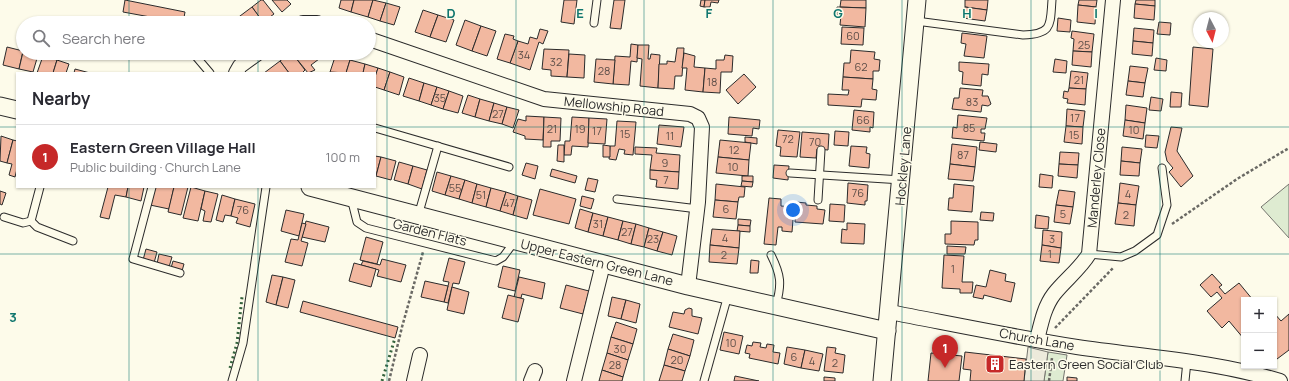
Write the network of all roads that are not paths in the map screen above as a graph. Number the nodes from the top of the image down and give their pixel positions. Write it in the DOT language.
graph roads {
  1 [pos="597,0"];
  2 [pos="918,0"];
  3 [pos="1052,0"];
  4 [pos="1113,0"];
  5 [pos="916,21"];
  6 [pos="594,23"];
  7 [pos="376,41"];
  8 [pos="199,60"];
  9 [pos="248,60"];
  10 [pos="209,72"];
  11 [pos="237,72"];
  12 [pos="0,106"];
  13 [pos="16,110"];
  14 [pos="376,128"];
  15 [pos="438,146"];
  16 [pos="822,150"];
  17 [pos="509,167"];
  18 [pos="1162,168"];
  19 [pos="790,173"];
  20 [pos="820,175"];
  21 [pos="902,180"];
  22 [pos="40,188"];
  23 [pos="152,188"];
  24 [pos="266,188"];
  25 [pos="314,188"];
  26 [pos="351,198"];
  27 [pos="617,199"];
  28 [pos="818,200"];
  29 [pos="698,209"];
  30 [pos="418,216"];
  31 [pos="4,217"];
  32 [pos="31,222"];
  33 [pos="73,241"];
  34 [pos="515,241"];
  35 [pos="1089,254"];
  36 [pos="771,255"];
  37 [pos="603,264"];
  38 [pos="180,273"];
  39 [pos="688,286"];
  40 [pos="728,294"];
  41 [pos="776,306"];
  42 [pos="889,312"];
  43 [pos="887,331"];
  44 [pos="1037,340"];
  45 [pos="420,355"];
  46 [pos="1187,361"];
  47 [pos="232,381"];
  48 [pos="414,381"];
  49 [pos="574,381"];
  50 [pos="704,381"];
  51 [pos="882,381"];
  52 [pos="1185,381"];
  53 [pos="1280,381"];
  1 -- 6 [label="lane"];
  2 -- 5 [label="street, Hockley Lane"];
  3 -- 5 [label="lane"];
  4 -- 35 [label="street, Manderley Close"];
  5 -- 21 [label="street, Hockley Lane"];
  7 -- 29 [label="street, Mellowship Road"];
  8 -- 10 [label="lane"];
  9 -- 11 [label="street"];
  12 -- 13 [label="street"];
  14 -- 15 [label="lane"];
  15 -- 17 [label="lane"];
  15 -- 30 [label="lane"];
  16 -- 20 [label="lane"];
  18 -- 35 [label="lane"];
  19 -- 20 [label="lane"];
  20 -- 21 [label="lane"];
  20 -- 28 [label="lane"];
  21 -- 42 [label="street, Hockley Lane"];
  22 -- 32 [label="lane"];
  23 -- 38 [label="lane"];
  24 -- 47 [label="lane"];
  25 -- 26 [label="street, Upper Eastern Green Lane"];
  26 -- 30 [label="street, Upper Eastern Green Lane"];
  26 -- 34 [label="lane, Garden Flats"];
  27 -- 29 [label="lane"];
  29 -- 39 [label="street, Mellowship Road"];
  30 -- 34 [label="street, Upper Eastern Green Lane"];
  31 -- 32 [label="lane"];
  32 -- 33 [label="lane"];
  34 -- 37 [label="street, Upper Eastern Green Lane"];
  35 -- 44 [label="street"];
  36 -- 41 [label="lane"];
  37 -- 39 [label="street, Upper Eastern Green Lane"];
  37 -- 49 [label="street"];
  39 -- 40 [label="street, Upper Eastern Green Lane"];
  40 -- 41 [label="street, Upper Eastern Green Lane"];
  40 -- 50 [label="lane"];
  41 -- 43 [label="street, Upper Eastern Green Lane"];
  42 -- 43 [label="street, Hockley Lane"];
  42 -- 44 [label="street, Church Lane"];
  43 -- 51 [label="street, Hockley Lane"];
  44 -- 46 [label="street, Church Lane"];
  45 -- 48 [label="street"];
  46 -- 52 [label="lane"];
  46 -- 53 [label="street, Church Lane"];
}
